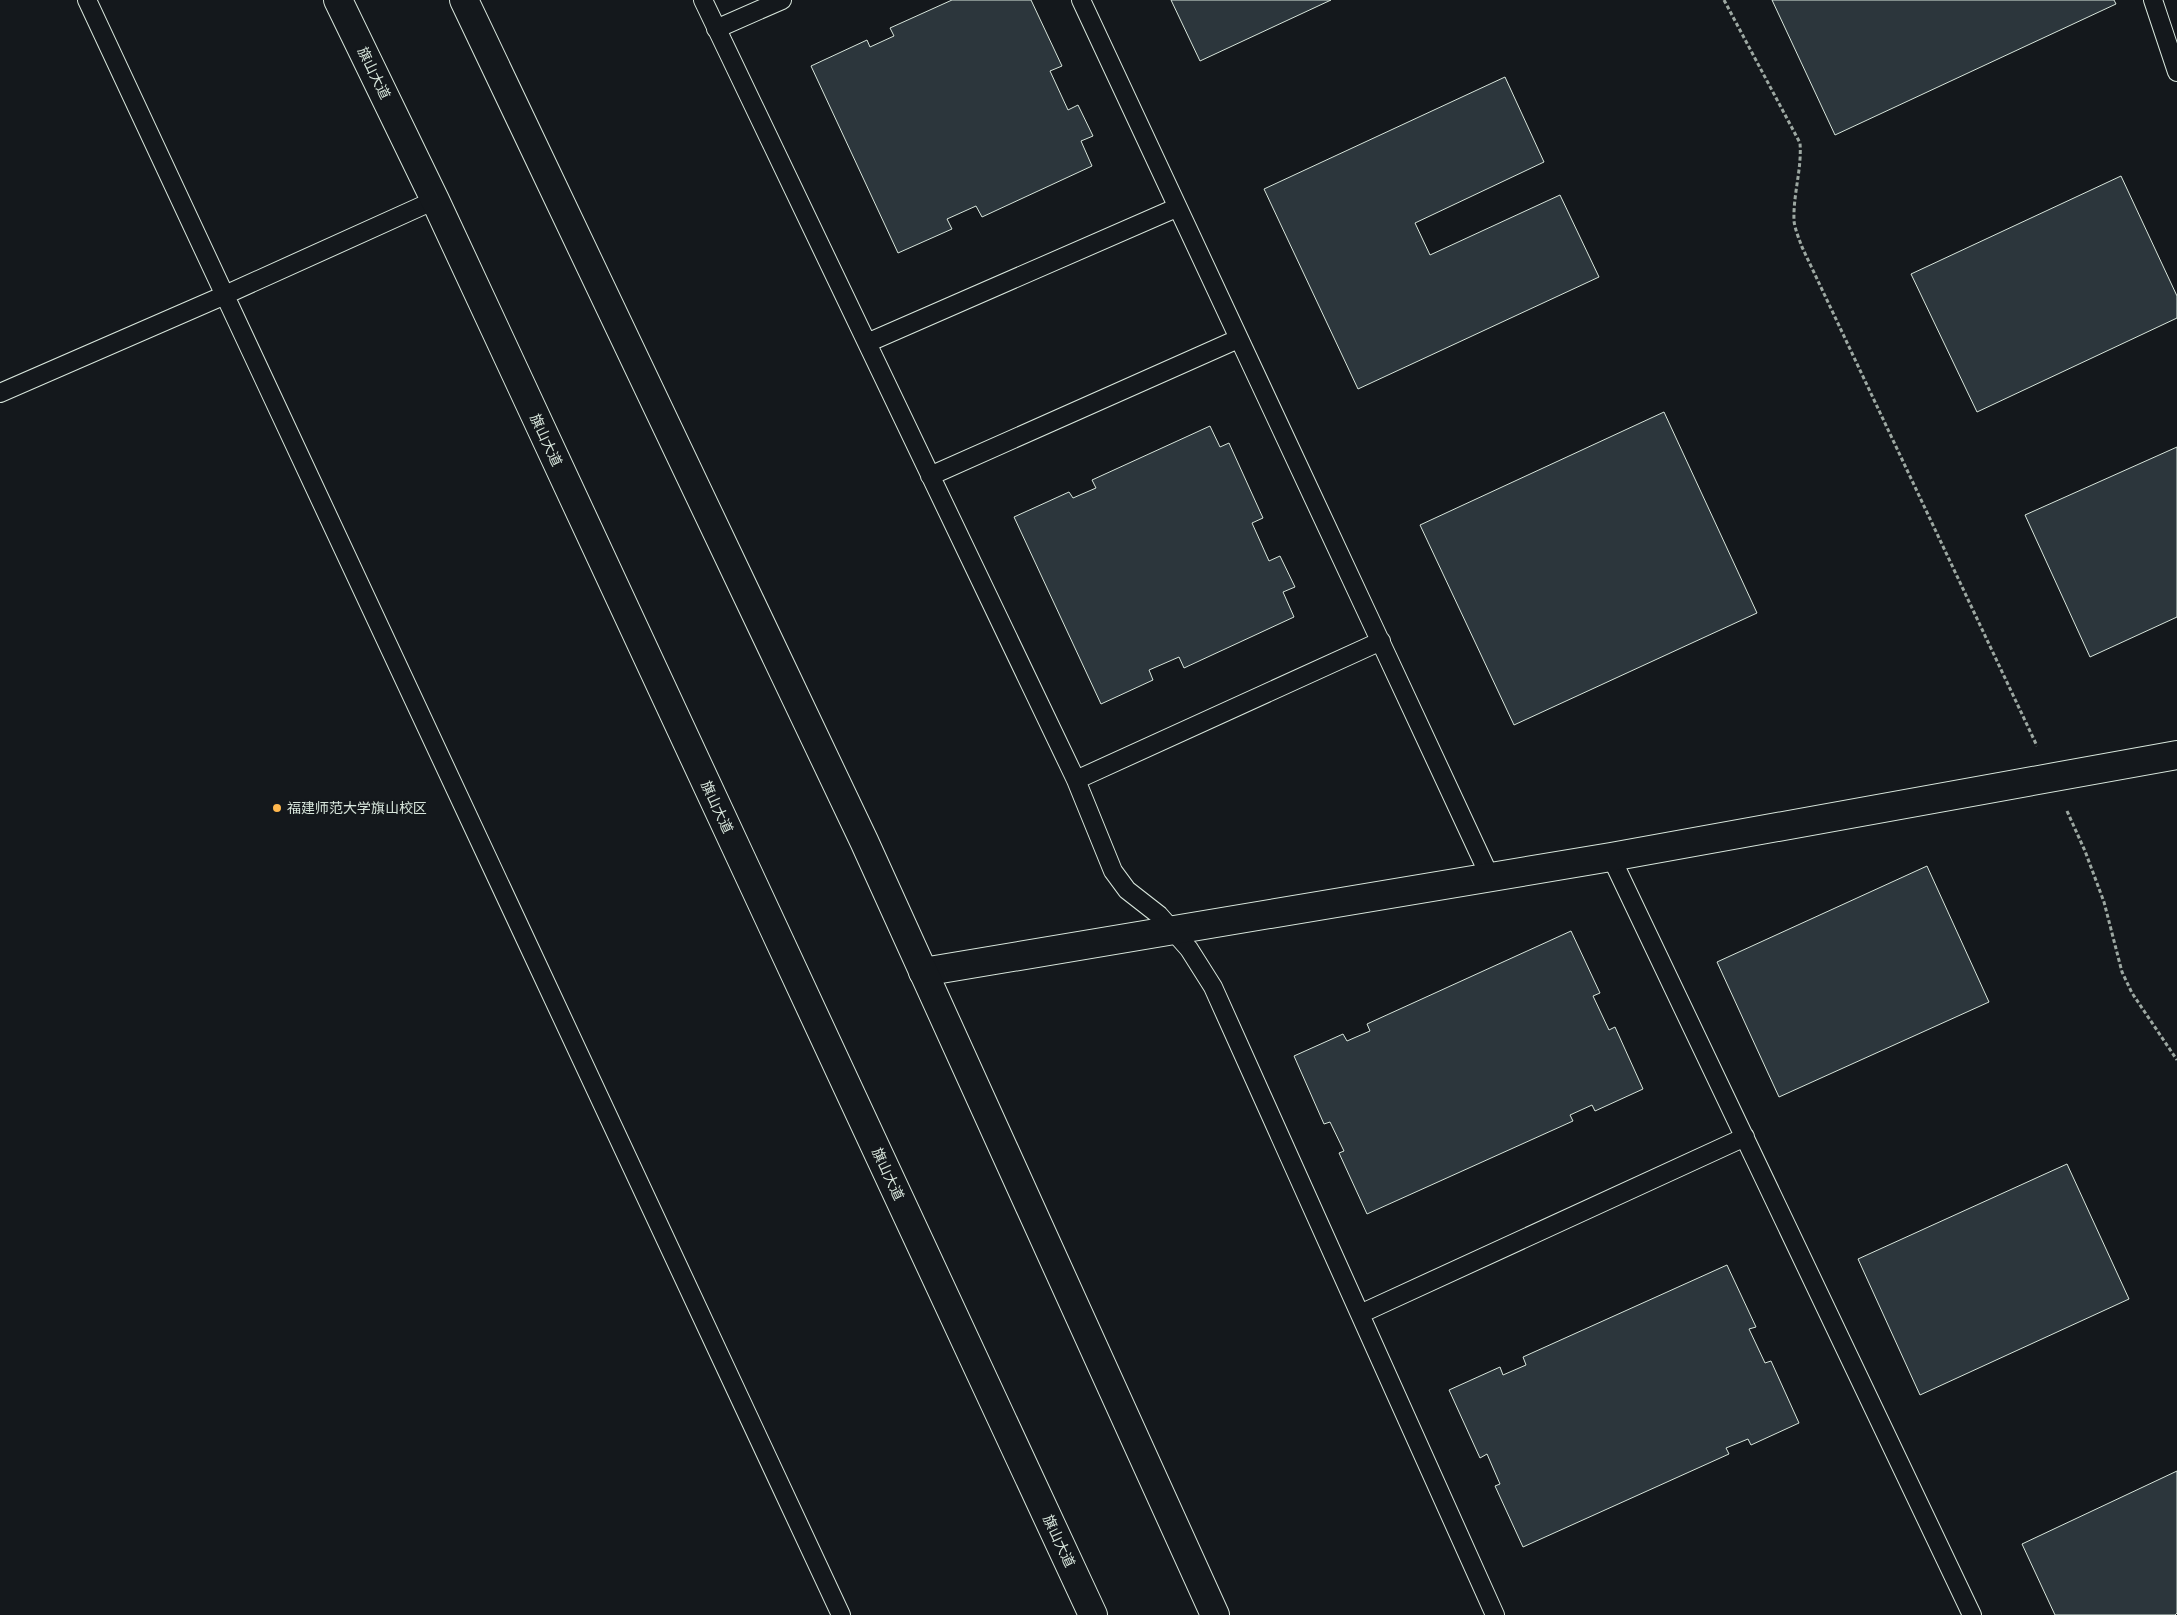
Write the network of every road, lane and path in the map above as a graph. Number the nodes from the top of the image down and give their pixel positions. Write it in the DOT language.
graph roads {
  1 [pos="87,0"];
  2 [pos="338,0"];
  3 [pos="464,0"];
  4 [pos="703,0"];
  5 [pos="782,0"];
  6 [pos="1081,0"];
  7 [pos="1724,0"];
  8 [pos="2153,0"];
  9 [pos="716,28"];
  10 [pos="2177,72"];
  11 [pos="435,200"];
  12 [pos="1176,208"];
  13 [pos="225,295"];
  14 [pos="1238,339"];
  15 [pos="867,343"];
  16 [pos="0,393"];
  17 [pos="930,476"];
  18 [pos="1381,641"];
  19 [pos="2177,755"];
  20 [pos="2051,776"];
  21 [pos="1076,780"];
  22 [pos="1611,856"];
  23 [pos="1490,877"];
  24 [pos="1173,930"];
  25 [pos="924,972"];
  26 [pos="2177,1060"];
  27 [pos="1745,1138"];
  28 [pos="1360,1314"];
  29 [pos="841,1615"];
  30 [pos="1093,1615"];
  31 [pos="1215,1615"];
  32 [pos="1495,1615"];
  33 [pos="1972,1615"];
  1 -- 13 [label="lane"];
  2 -- 11 [label="main road, 旗山大道"];
  3 -- 25 [label="main road"];
  4 -- 9 [label="lane"];
  5 -- 9 [label="lane"];
  6 -- 12 [label="lane"];
  7 -- 20 [label="path"];
  8 -- 10 [label="lane"];
  9 -- 15 [label="lane"];
  11 -- 13 [label="lane"];
  11 -- 30 [label="main road, 旗山大道"];
  12 -- 14 [label="lane"];
  12 -- 15 [label="lane"];
  13 -- 16 [label="lane"];
  13 -- 29 [label="lane"];
  14 -- 17 [label="lane"];
  14 -- 18 [label="lane"];
  15 -- 17 [label="lane"];
  17 -- 21 [label="lane"];
  18 -- 21 [label="lane"];
  18 -- 23 [label="lane"];
  19 -- 20 [label="main road"];
  20 -- 22 [label="main road"];
  20 -- 26 [label="path"];
  21 -- 24 [label="lane"];
  22 -- 23 [label="main road"];
  22 -- 27 [label="lane"];
  23 -- 24 [label="main road"];
  24 -- 25 [label="main road"];
  24 -- 28 [label="lane"];
  25 -- 31 [label="main road"];
  27 -- 28 [label="lane"];
  27 -- 33 [label="lane"];
  28 -- 32 [label="lane"];
}
